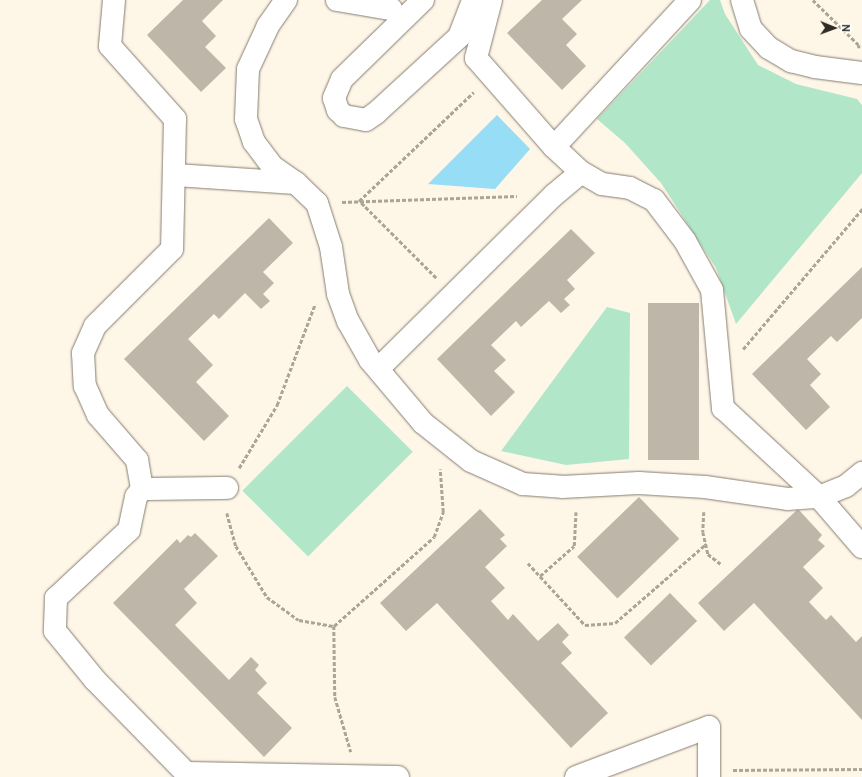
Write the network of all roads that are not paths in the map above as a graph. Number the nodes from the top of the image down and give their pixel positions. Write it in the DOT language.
graph roads {
  1 [pos="114,0"];
  2 [pos="286,0"];
  3 [pos="337,0"];
  4 [pos="424,0"];
  5 [pos="473,0"];
  6 [pos="490,0"];
  7 [pos="690,0"];
  8 [pos="742,0"];
  9 [pos="391,9"];
  10 [pos="862,73"];
  11 [pos="554,147"];
  12 [pos="582,172"];
  13 [pos="175,175"];
  14 [pos="296,183"];
  15 [pos="379,368"];
  16 [pos="862,473"];
  17 [pos="227,488"];
  18 [pos="142,489"];
  19 [pos="819,497"];
  20 [pos="862,547"];
  21 [pos="709,773"];
  22 [pos="359,776"];
  23 [pos="398,777"];
  24 [pos="576,777"];
  1 -- 13 [label="lane"];
  2 -- 14 [label="lane"];
  3 -- 9 [label="lane"];
  4 -- 5 [label="lane"];
  6 -- 11 [label="lane"];
  7 -- 11 [label="lane"];
  8 -- 10 [label="lane"];
  11 -- 12 [label="lane"];
  12 -- 15 [label="lane"];
  12 -- 19 [label="lane"];
  13 -- 14 [label="lane"];
  13 -- 18 [label="lane"];
  14 -- 15 [label="lane"];
  15 -- 19 [label="lane"];
  16 -- 19 [label="lane"];
  17 -- 18 [label="lane"];
  18 -- 22 [label="lane"];
  19 -- 20 [label="lane"];
  21 -- 24 [label="lane"];
  22 -- 23 [label="lane"];
}
